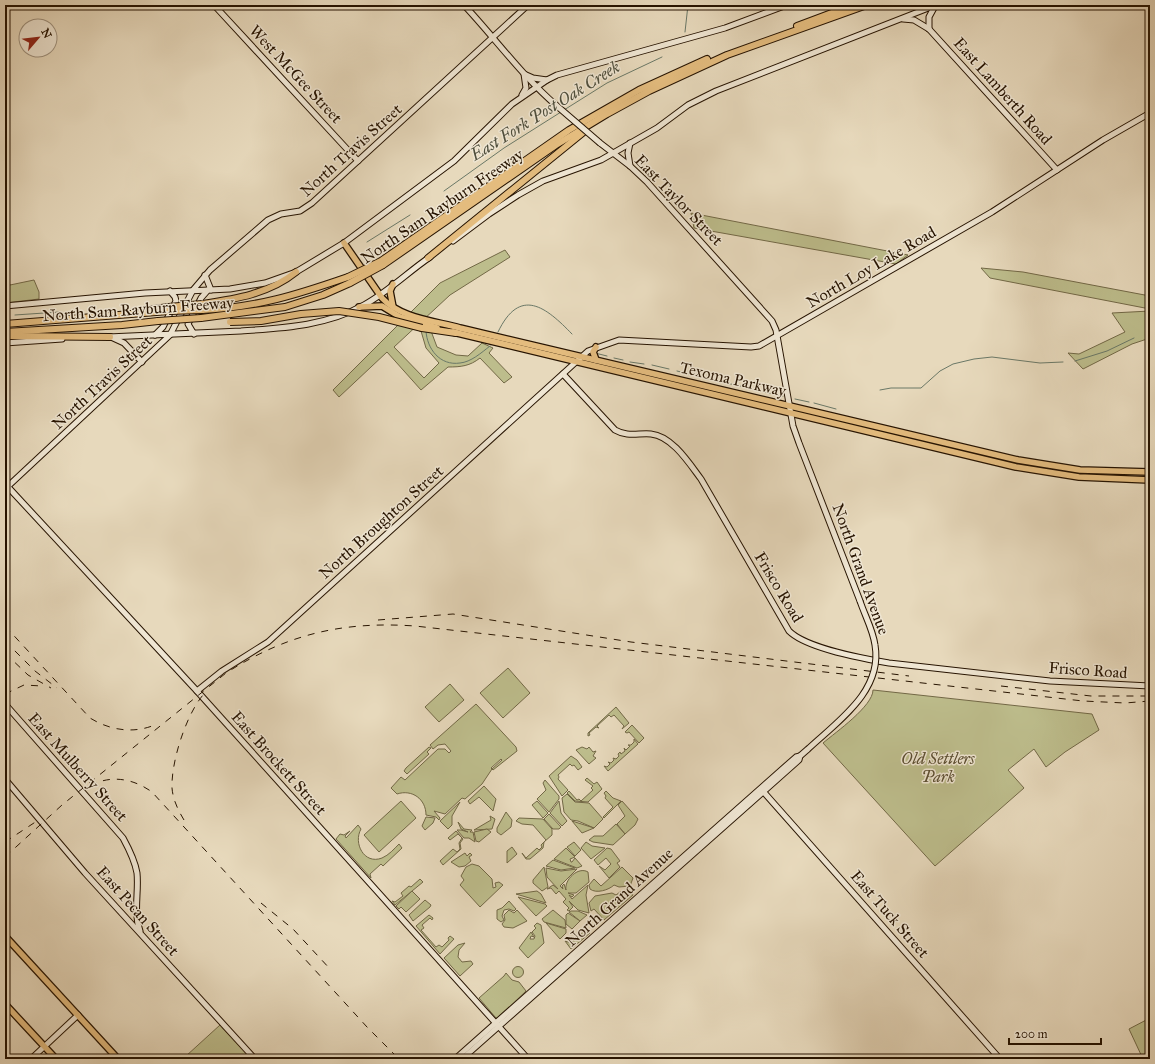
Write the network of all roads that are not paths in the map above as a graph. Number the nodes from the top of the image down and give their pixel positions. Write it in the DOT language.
graph roads {
  1 [pos="214,5"];
  2 [pos="464,5"];
  3 [pos="528,5"];
  4 [pos="787,5"];
  5 [pos="853,5"];
  6 [pos="867,5"];
  7 [pos="936,5"];
  8 [pos="900,19"];
  9 [pos="929,29"];
  10 [pos="494,37"];
  11 [pos="524,74"];
  12 [pos="547,80"];
  13 [pos="535,87"];
  14 [pos="521,97"];
  15 [pos="1150,113"];
  16 [pos="607,114"];
  17 [pos="630,143"];
  18 [pos="612,153"];
  19 [pos="358,161"];
  20 [pos="630,166"];
  21 [pos="1057,170"];
  22 [pos="344,243"];
  23 [pos="428,258"];
  24 [pos="382,263"];
  25 [pos="296,272"];
  26 [pos="205,275"];
  27 [pos="349,280"];
  28 [pos="393,284"];
  29 [pos="193,290"];
  30 [pos="209,290"];
  31 [pos="170,291"];
  32 [pos="380,294"];
  33 [pos="5,306"];
  34 [pos="202,307"];
  35 [pos="359,307"];
  36 [pos="390,308"];
  37 [pos="218,317"];
  38 [pos="5,324"];
  39 [pos="5,332"];
  40 [pos="456,333"];
  41 [pos="482,333"];
  42 [pos="194,334"];
  43 [pos="154,335"];
  44 [pos="170,335"];
  45 [pos="5,336"];
  46 [pos="777,336"];
  47 [pos="110,337"];
  48 [pos="478,338"];
  49 [pos="5,343"];
  50 [pos="596,347"];
  51 [pos="581,356"];
  52 [pos="596,360"];
  53 [pos="142,362"];
  54 [pos="576,362"];
  55 [pos="563,374"];
  56 [pos="790,406"];
  57 [pos="791,414"];
  58 [pos="1150,472"];
  59 [pos="1150,480"];
  60 [pos="6,488"];
  61 [pos="1150,686"];
  62 [pos="197,691"];
  63 [pos="5,704"];
  64 [pos="5,779"];
  65 [pos="762,789"];
  66 [pos="141,934"];
  67 [pos="5,936"];
  68 [pos="5,1004"];
  69 [pos="78,1015"];
  70 [pos="497,1024"];
  71 [pos="45,1046"];
  72 [pos="31,1059"];
  73 [pos="56,1059"];
  74 [pos="118,1059"];
  75 [pos="255,1059"];
  76 [pos="455,1059"];
  77 [pos="462,1059"];
  78 [pos="528,1059"];
  79 [pos="1000,1059"];
  1 -- 19 [label="main road, West McGee Street"];
  2 -- 10 [label="main road, East Taylor Street"];
  3 -- 10 [label="main road, North Travis Street"];
  4 -- 12 [label="main road, North Sam Rayburn Freeway"];
  5 -- 24 [label="highway, North Sam Rayburn Freeway"];
  6 -- 16 [label="highway, North Sam Rayburn Freeway"];
  7 -- 8 [label="main road, North Sam Rayburn Freeway"];
  7 -- 9 [label="main road"];
  8 -- 9 [label="main road"];
  8 -- 17 [label="main road, North Sam Rayburn Freeway"];
  9 -- 21 [label="main road, East Lamberth Road"];
  10 -- 11 [label="main road, East Taylor Street"];
  10 -- 19 [label="main road, North Travis Street"];
  11 -- 12 [label="main road"];
  11 -- 13 [label="main road, East Taylor Street"];
  11 -- 14 [label="main road"];
  12 -- 13 [label="main road, North Sam Rayburn Freeway"];
  13 -- 14 [label="main road, North Sam Rayburn Freeway"];
  13 -- 18 [label="main road, East Taylor Street, bridge"];
  14 -- 22 [label="main road, North Sam Rayburn Freeway"];
  15 -- 21 [label="main road, North Loy Lake Road"];
  16 -- 23 [label="highway"];
  16 -- 24 [label="highway, North Sam Rayburn Freeway"];
  17 -- 18 [label="main road, North Sam Rayburn Freeway"];
  17 -- 20 [label="main road"];
  18 -- 20 [label="main road, East Taylor Street"];
  18 -- 23 [label="main road, North Sam Rayburn Freeway"];
  19 -- 26 [label="main road, North Travis Street"];
  20 -- 46 [label="main road, East Taylor Street"];
  21 -- 46 [label="main road, North Loy Lake Road"];
  22 -- 25 [label="main road, North Sam Rayburn Freeway"];
  22 -- 32 [label="main road, Texoma Parkway"];
  23 -- 28 [label="main road, North Sam Rayburn Freeway"];
  24 -- 27 [label="highway, North Sam Rayburn Freeway, bridge"];
  25 -- 30 [label="main road, North Sam Rayburn Freeway"];
  25 -- 34 [label="highway"];
  26 -- 29 [label="main road, North Travis Street"];
  26 -- 30 [label="main road"];
  27 -- 34 [label="highway, North Sam Rayburn Freeway"];
  27 -- 37 [label="highway, North Sam Rayburn Freeway"];
  28 -- 32 [label="main road, North Sam Rayburn Freeway"];
  28 -- 36 [label="main road"];
  29 -- 30 [label="main road, North Sam Rayburn Freeway"];
  29 -- 31 [label="main road, North Sam Rayburn Freeway"];
  29 -- 44 [label="main road, North Travis Street"];
  30 -- 42 [label="main road"];
  31 -- 33 [label="main road, North Sam Rayburn Freeway"];
  31 -- 43 [label="main road"];
  32 -- 35 [label="main road, North Sam Rayburn Freeway"];
  32 -- 36 [label="main road, Texoma Parkway"];
  34 -- 38 [label="highway, North Sam Rayburn Freeway, bridge"];
  35 -- 36 [label="main road"];
  35 -- 42 [label="main road, North Sam Rayburn Freeway"];
  36 -- 40 [label="main road, Texoma Parkway"];
  36 -- 41 [label="main road, Texoma Parkway"];
  37 -- 39 [label="highway, North Sam Rayburn Freeway, bridge"];
  37 -- 40 [label="highway, bridge"];
  40 -- 48 [label="main road, Texoma Parkway"];
  41 -- 48 [label="main road"];
  41 -- 51 [label="main road, Texoma Parkway"];
  42 -- 44 [label="main road, North Sam Rayburn Freeway"];
  43 -- 44 [label="main road, North Sam Rayburn Freeway"];
  43 -- 47 [label="main road, North Sam Rayburn Freeway"];
  44 -- 53 [label="main road, North Travis Street"];
  45 -- 47 [label="highway"];
  46 -- 50 [label="main road, North Loy Lake Road"];
  46 -- 56 [label="main road, East Taylor Street"];
  47 -- 49 [label="main road, North Sam Rayburn Freeway"];
  47 -- 53 [label="main road"];
  48 -- 54 [label="main road, Texoma Parkway"];
  50 -- 51 [label="main road, North Loy Lake Road"];
  50 -- 52 [label="main road"];
  51 -- 52 [label="main road, Texoma Parkway"];
  51 -- 54 [label="main road, North Loy Lake Road"];
  52 -- 56 [label="main road, Texoma Parkway"];
  53 -- 60 [label="main road, North Travis Street"];
  54 -- 55 [label="main road, North Broughton Street"];
  54 -- 57 [label="main road, Texoma Parkway"];
  55 -- 61 [label="main road, Frisco Road"];
  55 -- 62 [label="main road, North Broughton Street"];
  56 -- 57 [label="main road, East Taylor Street"];
  56 -- 58 [label="main road, Texoma Parkway"];
  57 -- 59 [label="main road, Texoma Parkway"];
  57 -- 65 [label="main road, North Grand Avenue, bridge"];
  60 -- 62 [label="main road, East Brockett Street"];
  62 -- 70 [label="main road, East Brockett Street"];
  63 -- 66 [label="main road, East Mulberry Street"];
  64 -- 66 [label="main road, East Pecan Street"];
  65 -- 70 [label="main road, North Grand Avenue"];
  65 -- 79 [label="main road, East Tuck Street"];
  66 -- 75 [label="main road, East Pecan Street"];
  67 -- 69 [label="main road"];
  68 -- 71 [label="main road"];
  69 -- 71 [label="main road"];
  69 -- 74 [label="main road"];
  70 -- 76 [label="main road, North Grand Avenue"];
  70 -- 77 [label="main road, North Grand Avenue"];
  70 -- 78 [label="main road, East Brockett Street"];
  71 -- 72 [label="main road"];
  71 -- 73 [label="main road"];
}
